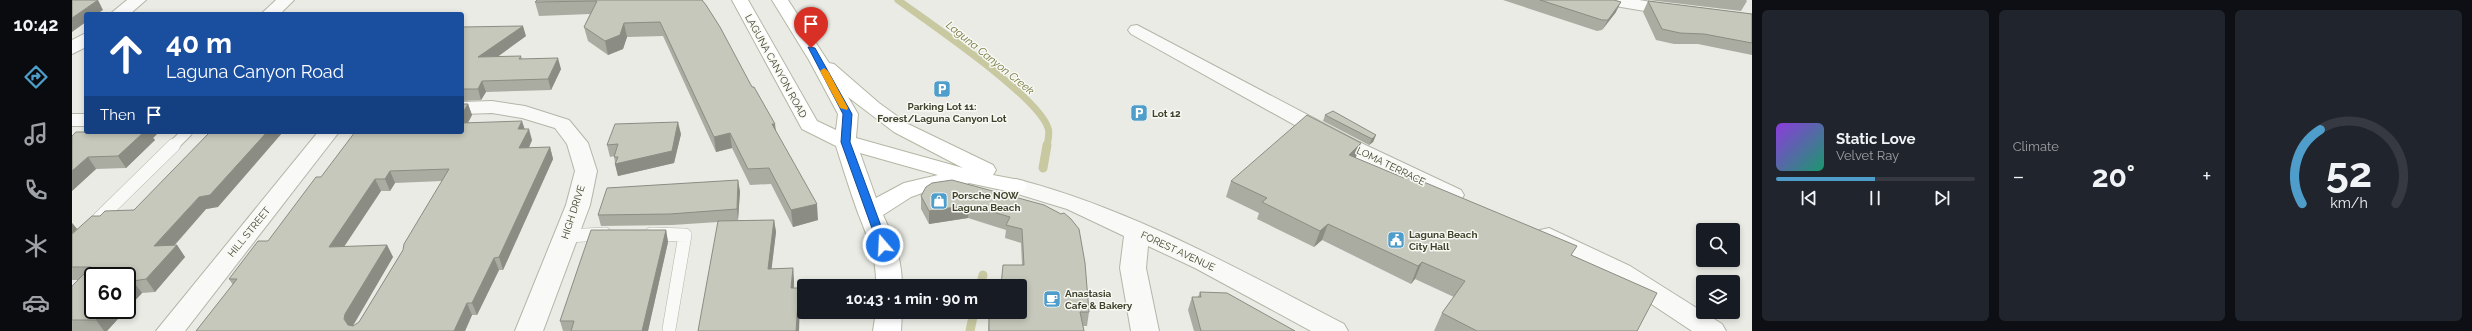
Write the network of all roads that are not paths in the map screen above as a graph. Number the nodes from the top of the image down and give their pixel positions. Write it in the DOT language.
graph roads {
  1 [pos="138,0"];
  2 [pos="286,0"];
  3 [pos="740,0"];
  4 [pos="780,0"];
  5 [pos="1609,0"];
  6 [pos="122,12"];
  7 [pos="272,12"];
  8 [pos="1690,14"];
  9 [pos="1136,30"];
  10 [pos="84,40"];
  11 [pos="72,49"];
  12 [pos="818,60"];
  13 [pos="464,108"];
  14 [pos="72,120"];
  15 [pos="84,120"];
  16 [pos="184,134"];
  17 [pos="327,134"];
  18 [pos="845,142"];
  19 [pos="979,179"];
  20 [pos="1016,186"];
  21 [pos="1471,202"];
  22 [pos="870,213"];
  23 [pos="1529,227"];
  24 [pos="1137,232"];
  25 [pos="634,233"];
  26 [pos="619,234"];
  27 [pos="566,236"];
  28 [pos="72,245"];
  29 [pos="889,279"];
  30 [pos="888,319"];
  31 [pos="669,328"];
  32 [pos="170,331"];
  33 [pos="529,331"];
  34 [pos="887,331"];
  35 [pos="1145,331"];
  36 [pos="1334,331"];
  37 [pos="1712,331"];
  1 -- 6 [label="street"];
  2 -- 7 [label="street"];
  3 -- 18 [label="main road, LAGUNA CANYON ROAD"];
  4 -- 12 [label="main road"];
  5 -- 8 [label="street"];
  9 -- 21 [label="street, LOMA TERRACE"];
  10 -- 11 [label="street"];
  12 -- 18 [label="main road"];
  12 -- 20 [label="main road"];
  13 -- 27 [label="street, HIGH DRIVE"];
  14 -- 15 [label="street"];
  16 -- 28 [label="lane"];
  17 -- 32 [label="street, HILL STREET"];
  18 -- 19 [label="main road, LAGUNA CANYON ROAD"];
  18 -- 22 [label="main road"];
  19 -- 20 [label="main road"];
  19 -- 22 [label="main road"];
  20 -- 24 [label="street, FOREST AVENUE"];
  22 -- 29 [label="main road"];
  23 -- 37 [label="street"];
  24 -- 35 [label="street"];
  24 -- 36 [label="street, FOREST AVENUE"];
  25 -- 31 [label="lane"];
  26 -- 27 [label="lane"];
  27 -- 33 [label="street, HIGH DRIVE"];
  30 -- 34 [label="main road"];
}
